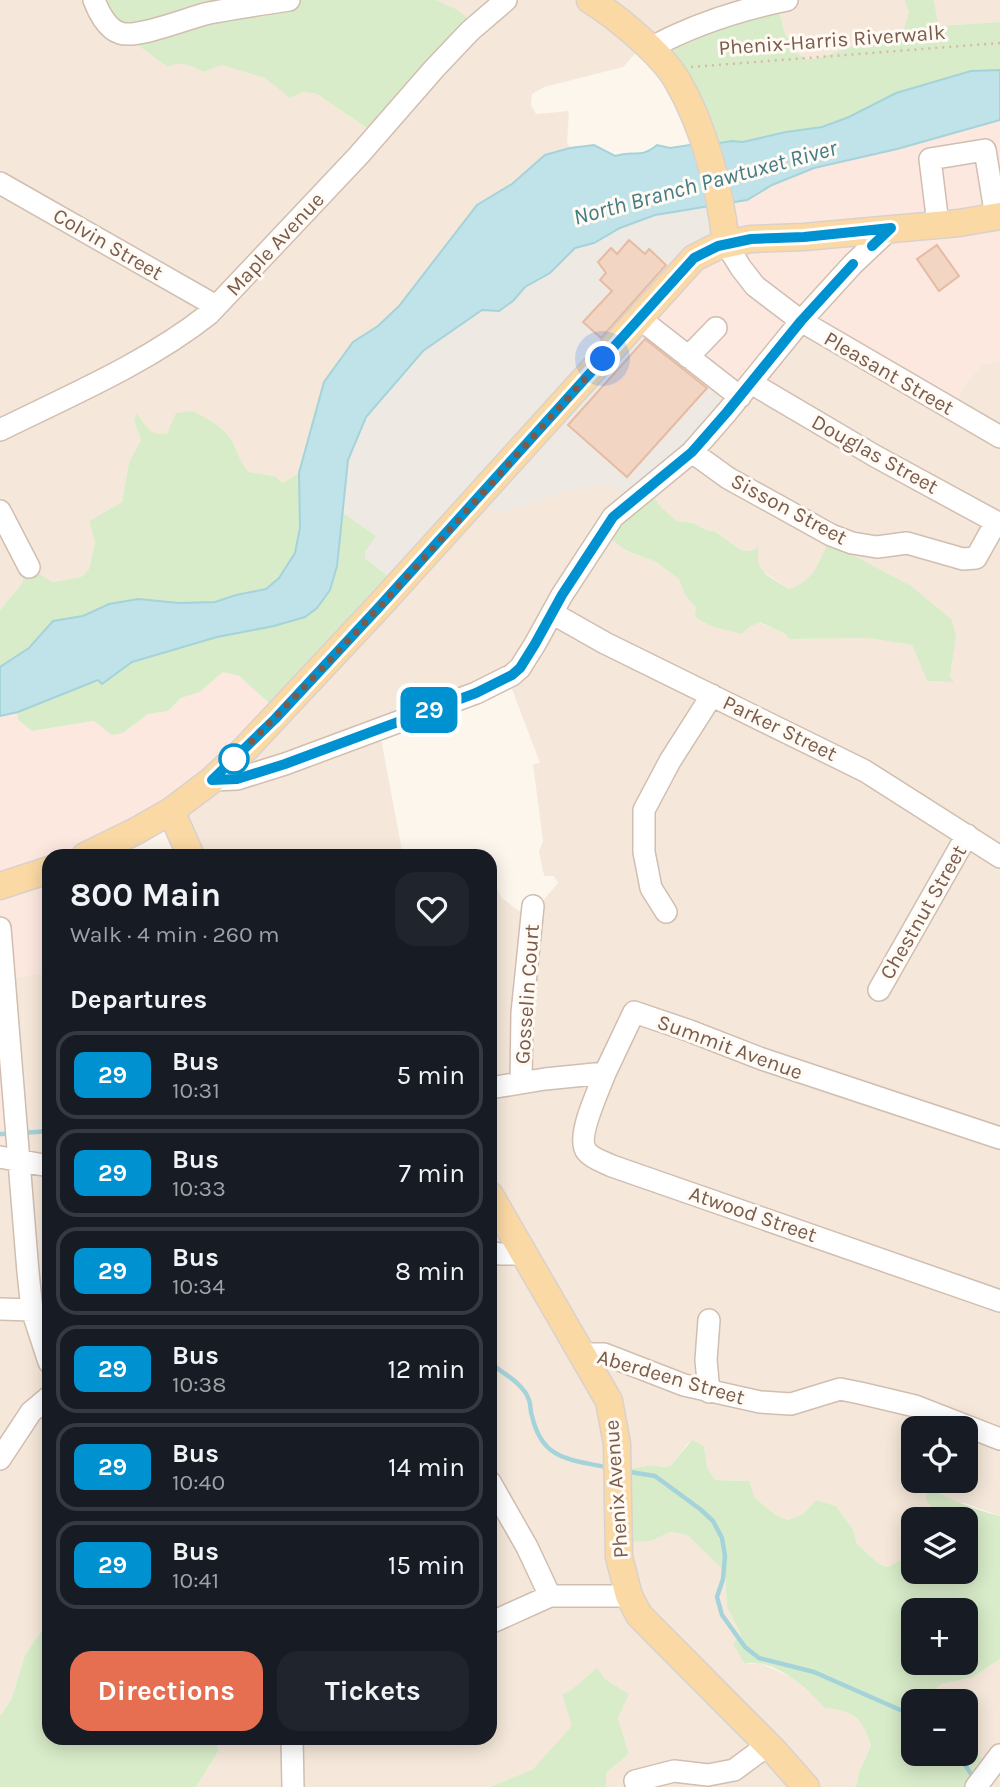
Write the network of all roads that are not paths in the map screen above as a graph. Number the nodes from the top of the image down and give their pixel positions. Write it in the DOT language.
graph roads {
  1 [pos="94,0"];
  2 [pos="289,0"];
  3 [pos="506,0"];
  4 [pos="590,0"];
  5 [pos="787,0"];
  6 [pos="650,48"];
  7 [pos="0,183"];
  8 [pos="998,216"];
  9 [pos="938,224"];
  10 [pos="891,228"];
  11 [pos="725,231"];
  12 [pos="216,306"];
  13 [pos="639,318"];
  14 [pos="801,321"];
  15 [pos="716,328"];
  16 [pos="688,357"];
  17 [pos="745,390"];
  18 [pos="0,430"];
  19 [pos="1000,437"];
  20 [pos="692,452"];
  21 [pos="0,511"];
  22 [pos="998,523"];
  23 [pos="29,567"];
  24 [pos="552,613"];
  25 [pos="712,695"];
  26 [pos="212,780"];
  27 [pos="171,811"];
  28 [pos="967,835"];
  29 [pos="99,849"];
  30 [pos="188,849"];
  31 [pos="1000,857"];
  32 [pos="42,872"];
  33 [pos="0,886"];
  34 [pos="533,906"];
  35 [pos="666,912"];
  36 [pos="0,928"];
  37 [pos="878,990"];
  38 [pos="605,1073"];
  39 [pos="521,1083"];
  40 [pos="497,1087"];
  41 [pos="1000,1138"];
  42 [pos="10,1159"];
  43 [pos="42,1165"];
  44 [pos="497,1208"];
  45 [pos="497,1253"];
  46 [pos="523,1254"];
  47 [pos="1000,1301"];
  48 [pos="0,1309"];
  49 [pos="39,1315"];
  50 [pos="709,1320"];
  51 [pos="584,1354"];
  52 [pos="709,1392"];
  53 [pos="42,1403"];
  54 [pos="1000,1439"];
  55 [pos="0,1459"];
  56 [pos="497,1494"];
  57 [pos="550,1596"];
  58 [pos="629,1596"];
  59 [pos="497,1620"];
  60 [pos="292,1745"];
  61 [pos="768,1745"];
  62 [pos="1000,1755"];
  63 [pos="635,1781"];
  64 [pos="293,1787"];
  65 [pos="806,1787"];
  66 [pos="976,1787"];
  1 -- 2 [label="street"];
  3 -- 12 [label="street, Maple Avenue"];
  4 -- 6 [label="main road"];
  5 -- 6 [label="street"];
  6 -- 11 [label="main road"];
  7 -- 12 [label="street, Colvin Street"];
  8 -- 9 [label="main road"];
  8 -- 9 [label="street"];
  9 -- 10 [label="main road"];
  10 -- 11 [label="main road"];
  10 -- 14 [label="street"];
  11 -- 13 [label="main road"];
  11 -- 14 [label="street, Pleasant Street"];
  12 -- 18 [label="street, Maple Avenue"];
  13 -- 16 [label="street, Douglas Street"];
  13 -- 26 [label="main road"];
  14 -- 17 [label="street"];
  14 -- 19 [label="street, Pleasant Street"];
  15 -- 16 [label="street"];
  16 -- 17 [label="street, Douglas Street"];
  17 -- 20 [label="street"];
  17 -- 22 [label="street, Douglas Street"];
  20 -- 22 [label="street, Sisson Street"];
  20 -- 24 [label="street"];
  21 -- 23 [label="street"];
  24 -- 25 [label="street, Parker Street"];
  24 -- 26 [label="street"];
  25 -- 28 [label="street, Parker Street"];
  25 -- 35 [label="street"];
  26 -- 27 [label="main road"];
  27 -- 29 [label="main road"];
  27 -- 30 [label="main road"];
  28 -- 31 [label="street, Parker Street"];
  28 -- 37 [label="street, Chestnut Street"];
  32 -- 33 [label="main road"];
  34 -- 39 [label="street, Gosselin Court"];
  36 -- 42 [label="street"];
  38 -- 39 [label="street"];
  38 -- 41 [label="street, Summit Avenue"];
  38 -- 47 [label="street, Atwood Street"];
  39 -- 40 [label="street"];
  42 -- 43 [label="street"];
  42 -- 49 [label="street"];
  44 -- 46 [label="main road, Phenix Avenue"];
  45 -- 46 [label="street"];
  46 -- 51 [label="main road, Phenix Avenue"];
  48 -- 49 [label="street"];
  50 -- 52 [label="street"];
  51 -- 52 [label="street, Aberdeen Street"];
  51 -- 58 [label="main road, Phenix Avenue"];
  52 -- 54 [label="street, Aberdeen Street"];
  53 -- 55 [label="street"];
  56 -- 57 [label="street"];
  57 -- 58 [label="street"];
  57 -- 59 [label="street"];
  58 -- 61 [label="main road, Phenix Avenue"];
  60 -- 64 [label="street"];
  61 -- 63 [label="street"];
  61 -- 65 [label="main road, Phenix Avenue"];
  62 -- 66 [label="street"];
}
